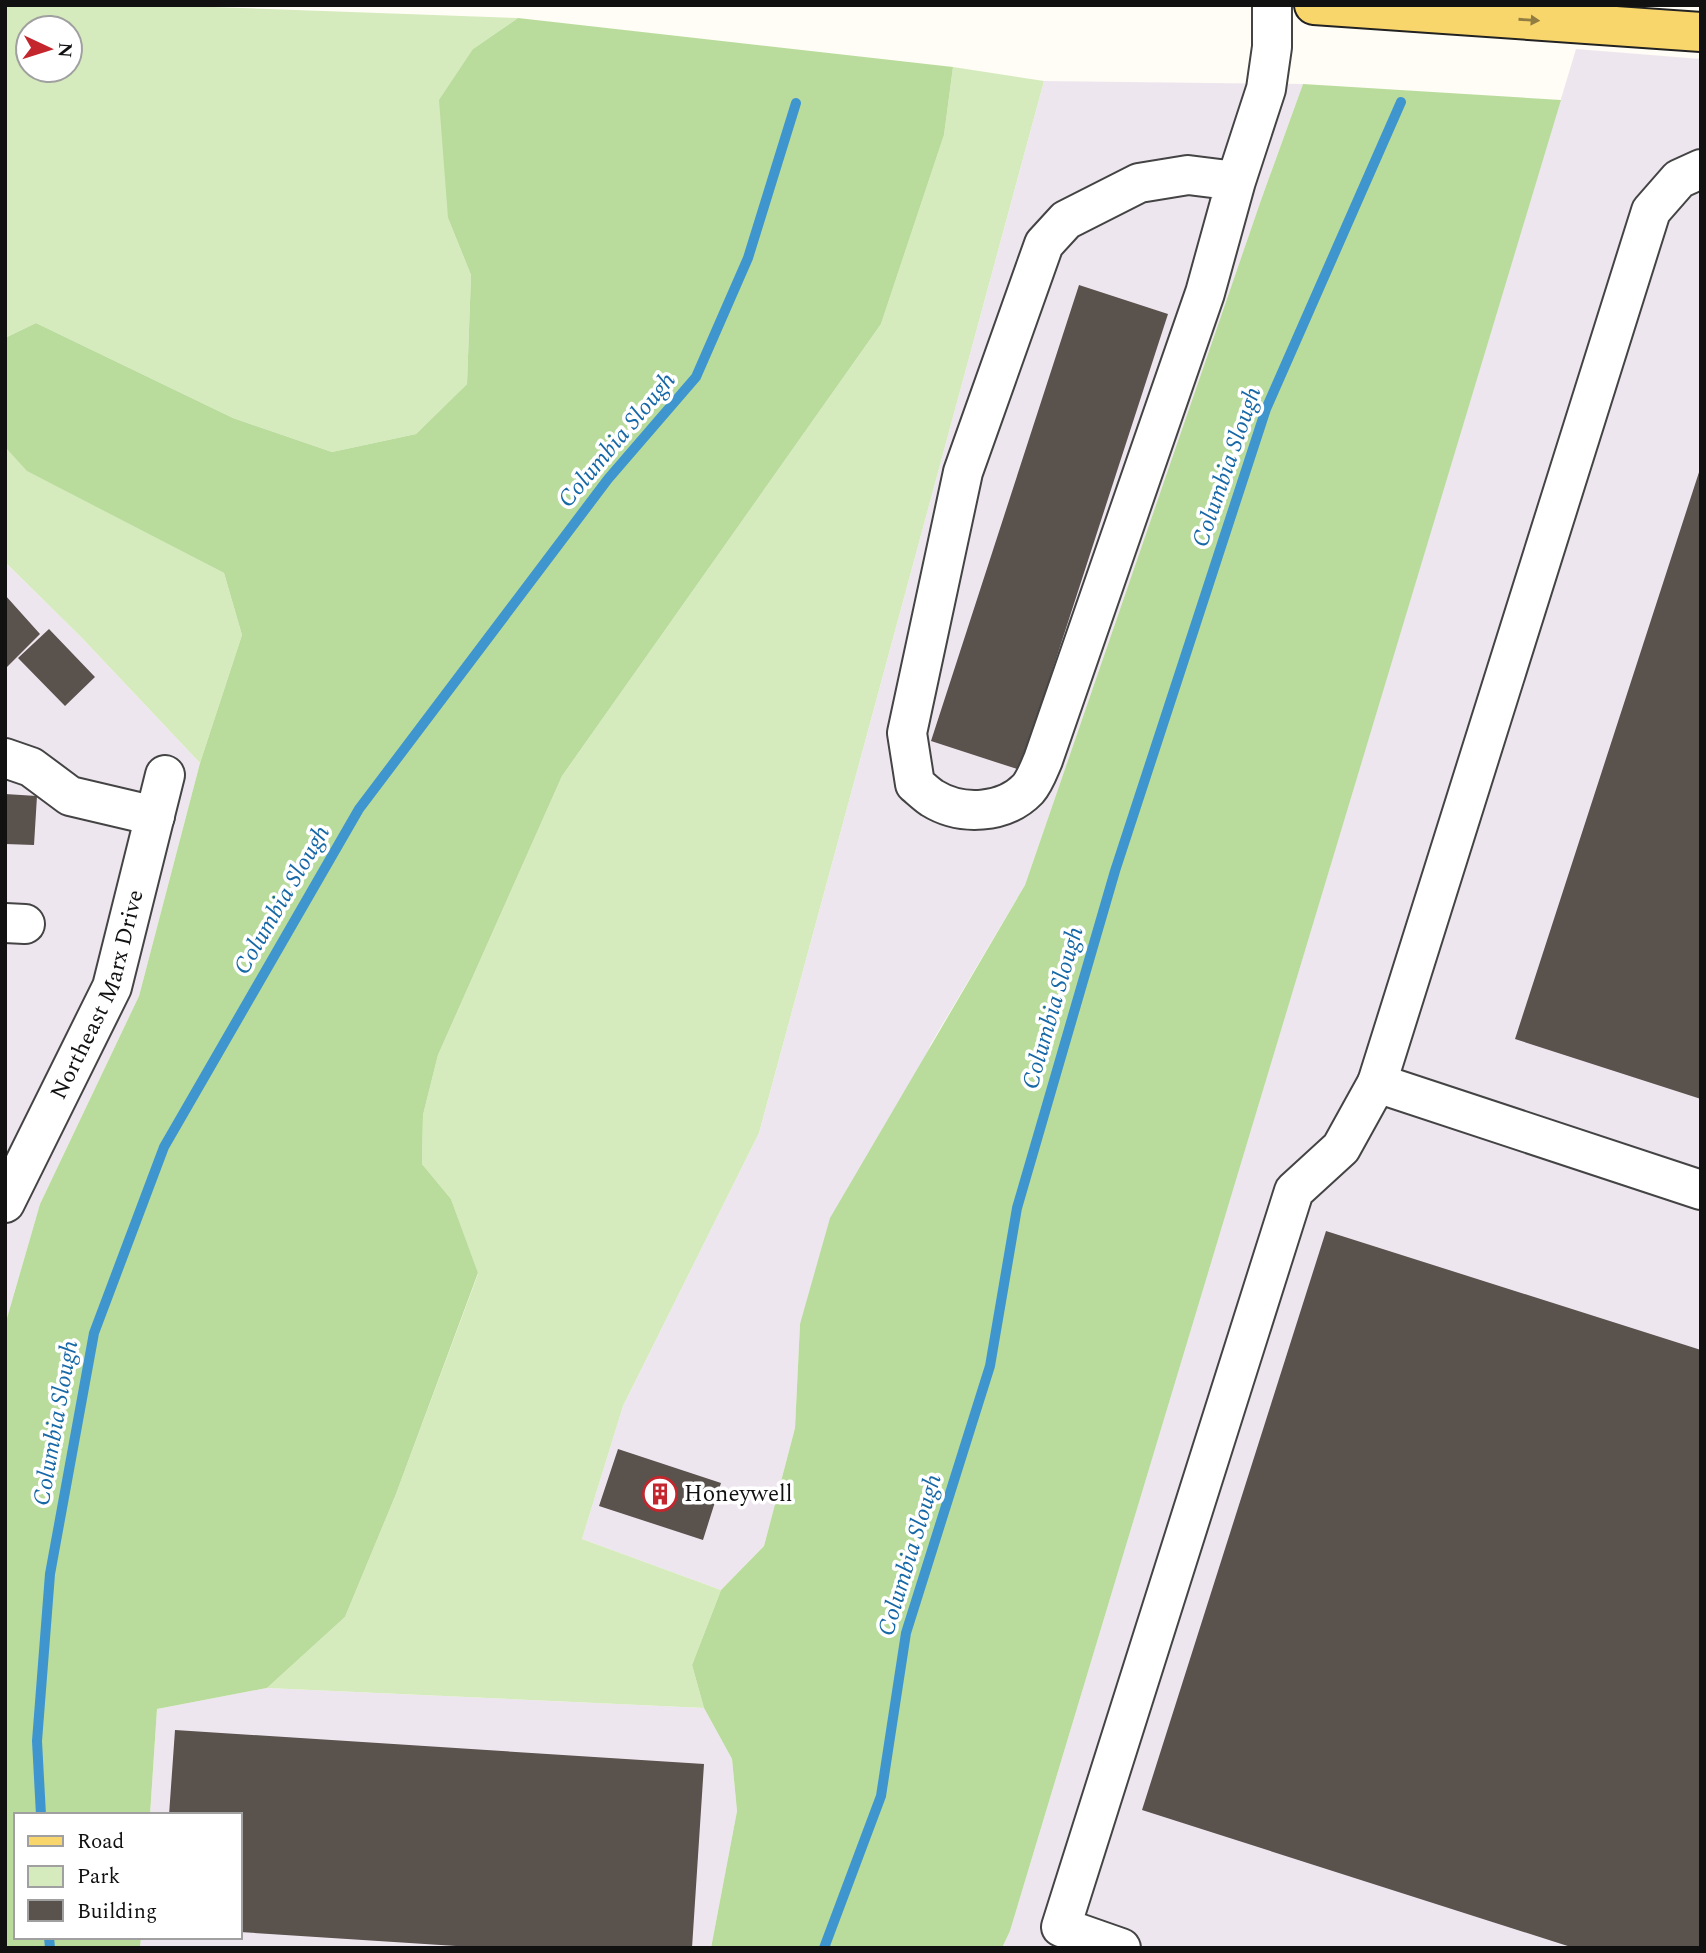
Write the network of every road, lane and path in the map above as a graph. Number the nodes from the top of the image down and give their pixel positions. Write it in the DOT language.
graph roads {
  1 [pos="1272,5"];
  2 [pos="1314,5"];
  3 [pos="1701,32"];
  4 [pos="1701,169"];
  5 [pos="1236,181"];
  6 [pos="5,758"];
  7 [pos="165,775"];
  8 [pos="155,816"];
  9 [pos="1377,1083"];
  10 [pos="1701,1190"];
  11 [pos="5,1203"];
  12 [pos="1121,1948"];
  1 -- 5 [label="street"];
  2 -- 3 [label="main road, one-way"];
  4 -- 9 [label="street"];
  5 -- 5 [label="street"];
  6 -- 8 [label="street"];
  7 -- 8 [label="street, Northeast Marx Drive"];
  8 -- 11 [label="street, Northeast Marx Drive"];
  9 -- 10 [label="street"];
  9 -- 12 [label="street"];
}
